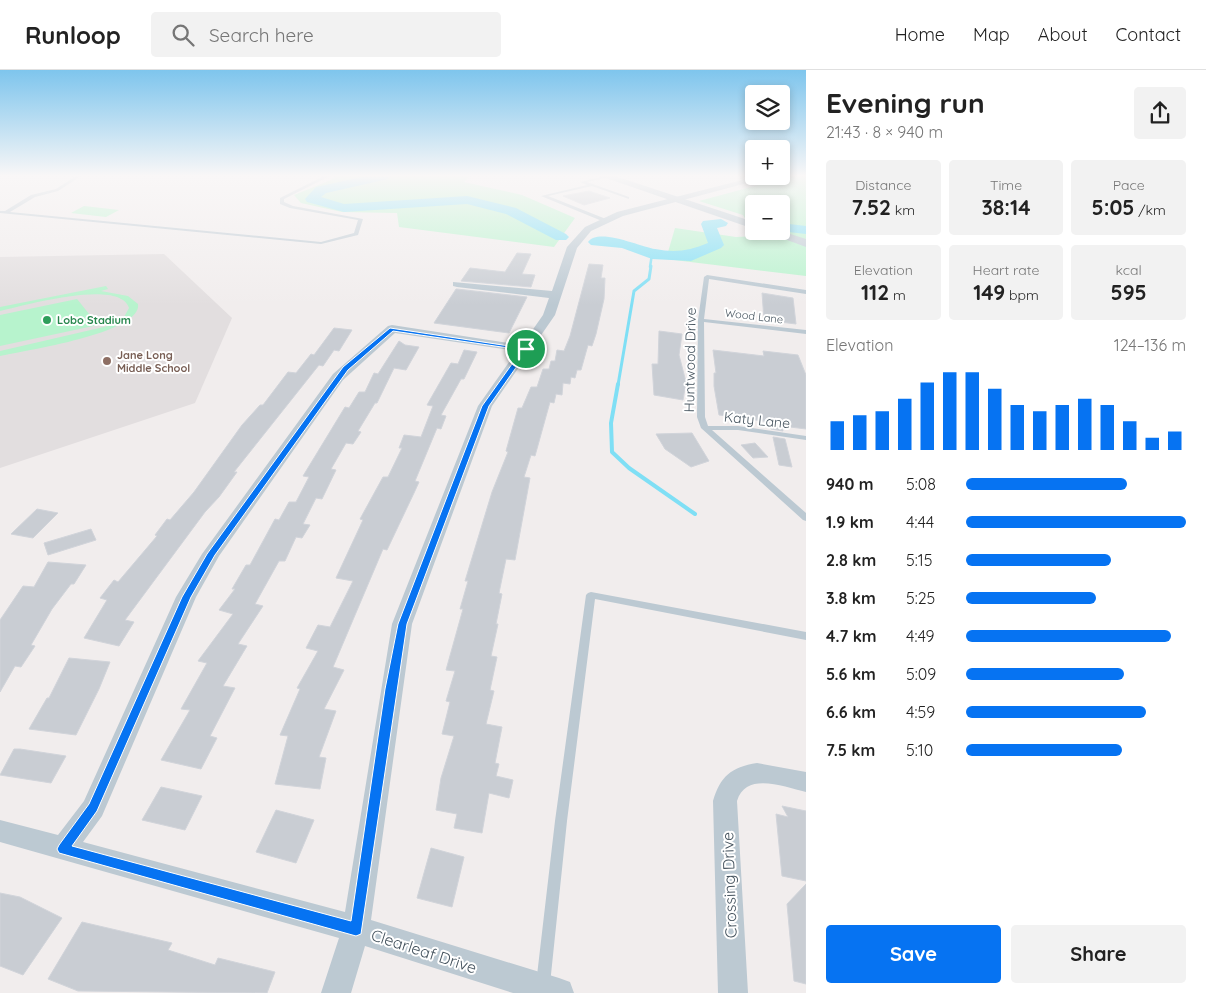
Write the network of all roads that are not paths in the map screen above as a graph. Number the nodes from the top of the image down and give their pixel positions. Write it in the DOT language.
graph roads {
  1 [pos="67,219"];
  2 [pos="361,219"];
  3 [pos="607,219"];
  4 [pos="733,219"];
  5 [pos="604,220"];
  6 [pos="745,223"];
  7 [pos="790,238"];
  8 [pos="806,243"];
  9 [pos="457,284"];
  10 [pos="806,292"];
  11 [pos="556,295"];
  12 [pos="701,320"];
  13 [pos="806,332"];
  14 [pos="526,349"];
  15 [pos="705,428"];
  16 [pos="806,438"];
  17 [pos="806,516"];
  18 [pos="806,636"];
  19 [pos="806,782"];
  20 [pos="0,832"];
  21 [pos="63,849"];
  22 [pos="356,929"];
  23 [pos="550,991"];
  24 [pos="336,993"];
  25 [pos="733,993"];
  1 -- 2 [label="lane"];
  3 -- 5 [label="street"];
  4 -- 6 [label="street"];
  5 -- 11 [label="street"];
  7 -- 8 [label="street"];
  9 -- 11 [label="street"];
  10 -- 12 [label="lane, Huntwood Drive"];
  11 -- 14 [label="street"];
  12 -- 13 [label="lane, Wood Lane"];
  12 -- 15 [label="lane, Huntwood Drive"];
  14 -- 21 [label="street"];
  14 -- 22 [label="street"];
  15 -- 16 [label="lane, Katy Lane"];
  15 -- 17 [label="lane, Huntwood Drive"];
  18 -- 23 [label="lane"];
  19 -- 25 [label="street, Crossing Drive"];
  20 -- 21 [label="street, Clearleaf Drive"];
  21 -- 22 [label="street, Clearleaf Drive"];
  22 -- 23 [label="street, Clearleaf Drive"];
  22 -- 24 [label="street"];
}
